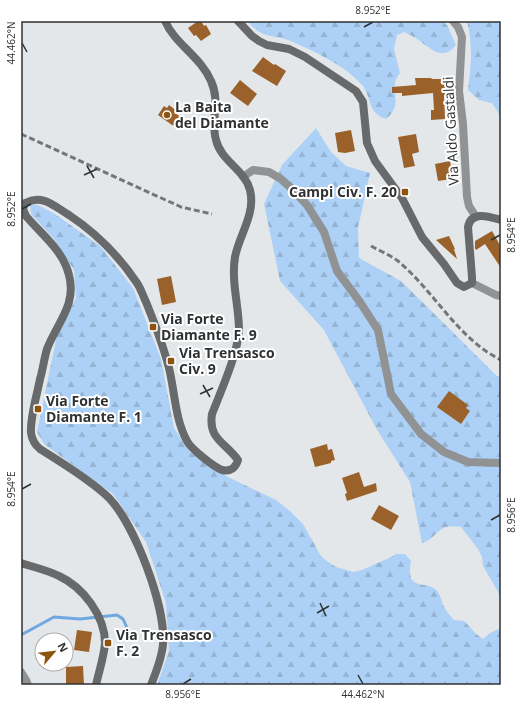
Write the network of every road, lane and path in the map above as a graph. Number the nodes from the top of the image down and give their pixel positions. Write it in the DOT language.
graph roads {
  1 [pos="165,21"];
  2 [pos="238,21"];
  3 [pos="453,21"];
  4 [pos="243,177"];
  5 [pos="476,217"];
  6 [pos="501,220"];
  7 [pos="472,283"];
  8 [pos="501,296"];
  9 [pos="501,463"];
  10 [pos="21,563"];
  11 [pos="21,672"];
  12 [pos="28,685"];
  13 [pos="96,685"];
  14 [pos="151,685"];
  1 -- 4 [label="main road"];
  2 -- 7 [label="main road"];
  3 -- 5 [label="street, Via Aldo Gastaldi"];
  4 -- 9 [label="street"];
  4 -- 14 [label="main road"];
  5 -- 6 [label="main road"];
  5 -- 7 [label="main road"];
  7 -- 8 [label="street"];
  10 -- 13 [label="main road"];
  11 -- 12 [label="street"];
}
